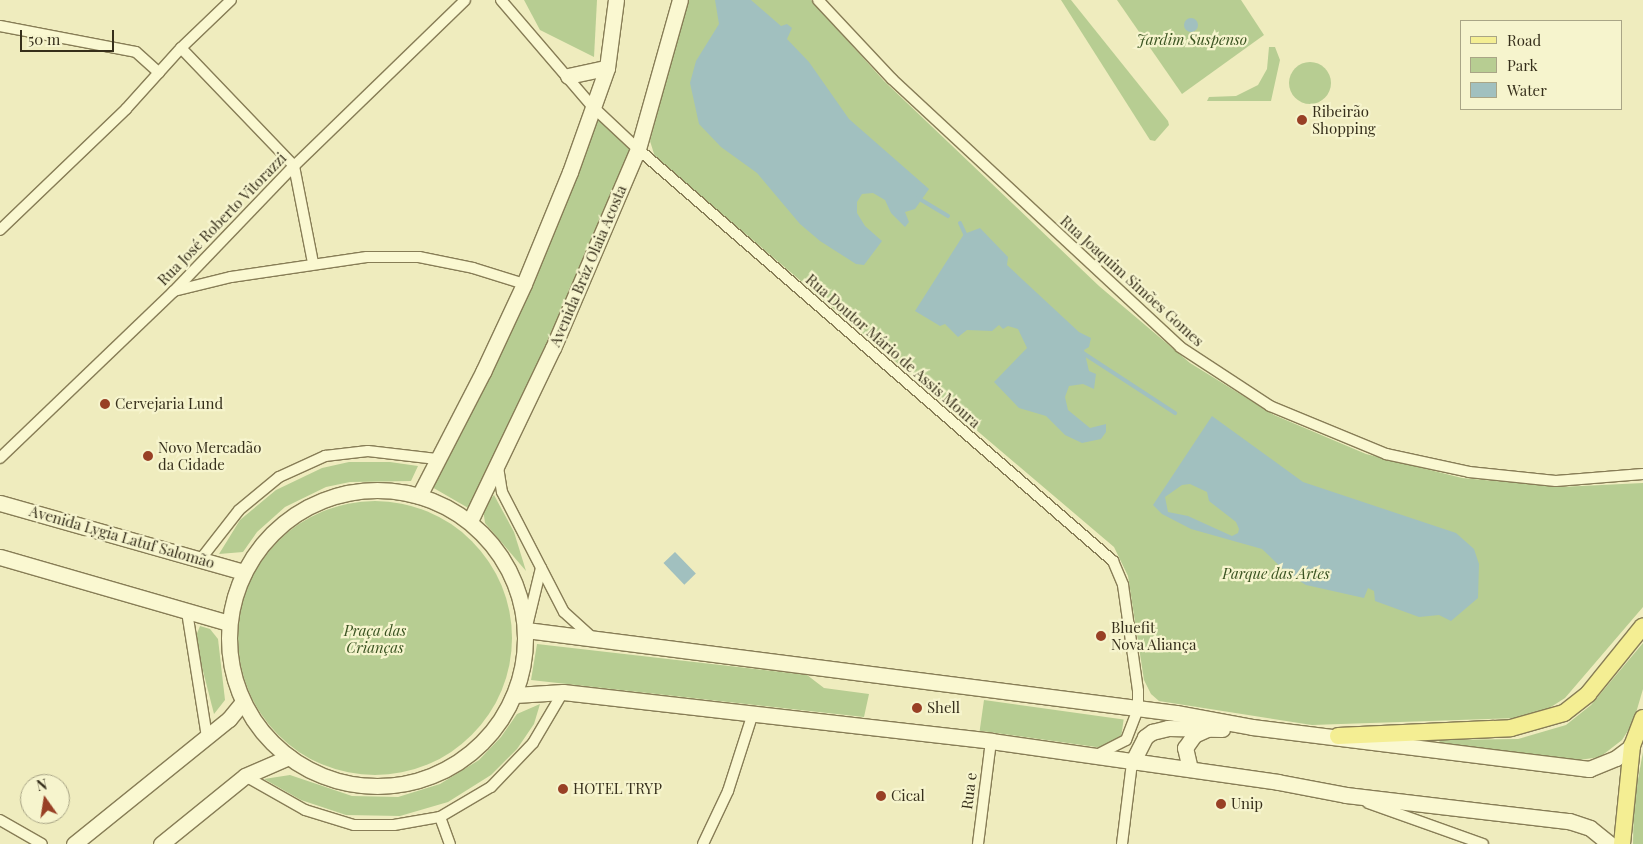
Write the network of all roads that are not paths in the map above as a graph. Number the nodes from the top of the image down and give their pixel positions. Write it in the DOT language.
graph roads {
  1 [pos="230,0"];
  2 [pos="465,0"];
  3 [pos="501,0"];
  4 [pos="818,0"];
  5 [pos="618,2"];
  6 [pos="678,2"];
  7 [pos="0,26"];
  8 [pos="181,48"];
  9 [pos="607,68"];
  10 [pos="159,73"];
  11 [pos="568,76"];
  12 [pos="592,106"];
  13 [pos="638,149"];
  14 [pos="294,166"];
  15 [pos="0,230"];
  16 [pos="313,264"];
  17 [pos="524,284"];
  18 [pos="173,292"];
  19 [pos="0,458"];
  20 [pos="437,459"];
  21 [pos="498,467"];
  22 [pos="1643,474"];
  23 [pos="419,496"];
  24 [pos="0,503"];
  25 [pos="470,521"];
  26 [pos="0,557"];
  27 [pos="200,560"];
  28 [pos="541,568"];
  29 [pos="244,572"];
  30 [pos="187,612"];
  31 [pos="229,623"];
  32 [pos="1643,626"];
  33 [pos="526,630"];
  34 [pos="594,638"];
  35 [pos="563,692"];
  36 [pos="515,695"];
  37 [pos="243,702"];
  38 [pos="1138,709"];
  39 [pos="753,713"];
  40 [pos="1643,718"];
  41 [pos="1252,727"];
  42 [pos="1207,729"];
  43 [pos="1338,736"];
  44 [pos="207,737"];
  45 [pos="991,741"];
  46 [pos="1632,746"];
  47 [pos="289,757"];
  48 [pos="1091,757"];
  49 [pos="1132,763"];
  50 [pos="1190,770"];
  51 [pos="245,776"];
  52 [pos="1346,795"];
  53 [pos="440,817"];
  54 [pos="0,820"];
  55 [pos="42,844"];
  56 [pos="74,844"];
  57 [pos="161,844"];
  58 [pos="450,844"];
  59 [pos="703,844"];
  60 [pos="978,844"];
  61 [pos="1122,844"];
  62 [pos="1483,844"];
  63 [pos="1610,844"];
  64 [pos="1622,844"];
  1 -- 8 [label="street"];
  2 -- 14 [label="street, Rua José Roberto Vitorazzi"];
  3 -- 11 [label="street, Rua Doutor Mário de Assis Moura"];
  4 -- 22 [label="street, Rua Joaquim Simões Gomes"];
  5 -- 9 [label="main road"];
  6 -- 13 [label="main road, Avenida Bráz Olaia Acosta"];
  7 -- 10 [label="street"];
  8 -- 10 [label="street"];
  8 -- 14 [label="street"];
  9 -- 11 [label="main road"];
  9 -- 12 [label="main road"];
  10 -- 15 [label="street"];
  11 -- 12 [label="street, Rua Doutor Mário de Assis Moura"];
  12 -- 13 [label="street, Rua Doutor Mário de Assis Moura"];
  12 -- 17 [label="main road"];
  13 -- 21 [label="main road, Avenida Bráz Olaia Acosta"];
  13 -- 38 [label="street, Rua Doutor Mário de Assis Moura"];
  14 -- 16 [label="street"];
  14 -- 18 [label="street, Rua José Roberto Vitorazzi"];
  16 -- 17 [label="street"];
  16 -- 18 [label="street"];
  17 -- 20 [label="main road"];
  18 -- 19 [label="street, Rua José Roberto Vitorazzi"];
  20 -- 23 [label="main road"];
  20 -- 27 [label="street"];
  21 -- 25 [label="main road, Avenida Bráz Olaia Acosta"];
  21 -- 28 [label="street"];
  23 -- 25 [label="main road"];
  23 -- 29 [label="main road"];
  24 -- 27 [label="main road, Avenida Lygia Latuf Salomão"];
  25 -- 33 [label="main road"];
  26 -- 30 [label="main road"];
  27 -- 29 [label="main road, Avenida Lygia Latuf Salomão"];
  28 -- 33 [label="street"];
  28 -- 34 [label="street"];
  29 -- 31 [label="main road"];
  30 -- 31 [label="main road"];
  30 -- 44 [label="street"];
  31 -- 37 [label="main road"];
  32 -- 43 [label="main road"];
  33 -- 34 [label="main road"];
  33 -- 36 [label="main road"];
  34 -- 38 [label="main road"];
  35 -- 36 [label="main road"];
  35 -- 39 [label="main road"];
  35 -- 53 [label="street"];
  36 -- 47 [label="main road"];
  37 -- 44 [label="main road"];
  37 -- 47 [label="main road"];
  38 -- 41 [label="main road"];
  38 -- 48 [label="street, Rua Doutor Mário de Assis Moura"];
  39 -- 45 [label="main road"];
  39 -- 59 [label="street"];
  40 -- 46 [label="main road"];
  41 -- 42 [label="main road"];
  41 -- 43 [label="main road"];
  42 -- 49 [label="main road"];
  42 -- 50 [label="main road"];
  43 -- 46 [label="main road"];
  44 -- 56 [label="main road"];
  45 -- 48 [label="main road"];
  45 -- 60 [label="street, Rua e"];
  46 -- 64 [label="main road"];
  47 -- 51 [label="main road"];
  48 -- 49 [label="main road"];
  49 -- 50 [label="main road"];
  49 -- 61 [label="street"];
  50 -- 52 [label="main road"];
  51 -- 53 [label="street"];
  51 -- 57 [label="main road"];
  52 -- 62 [label="street"];
  52 -- 63 [label="main road"];
  53 -- 58 [label="street"];
  54 -- 55 [label="street"];
}
